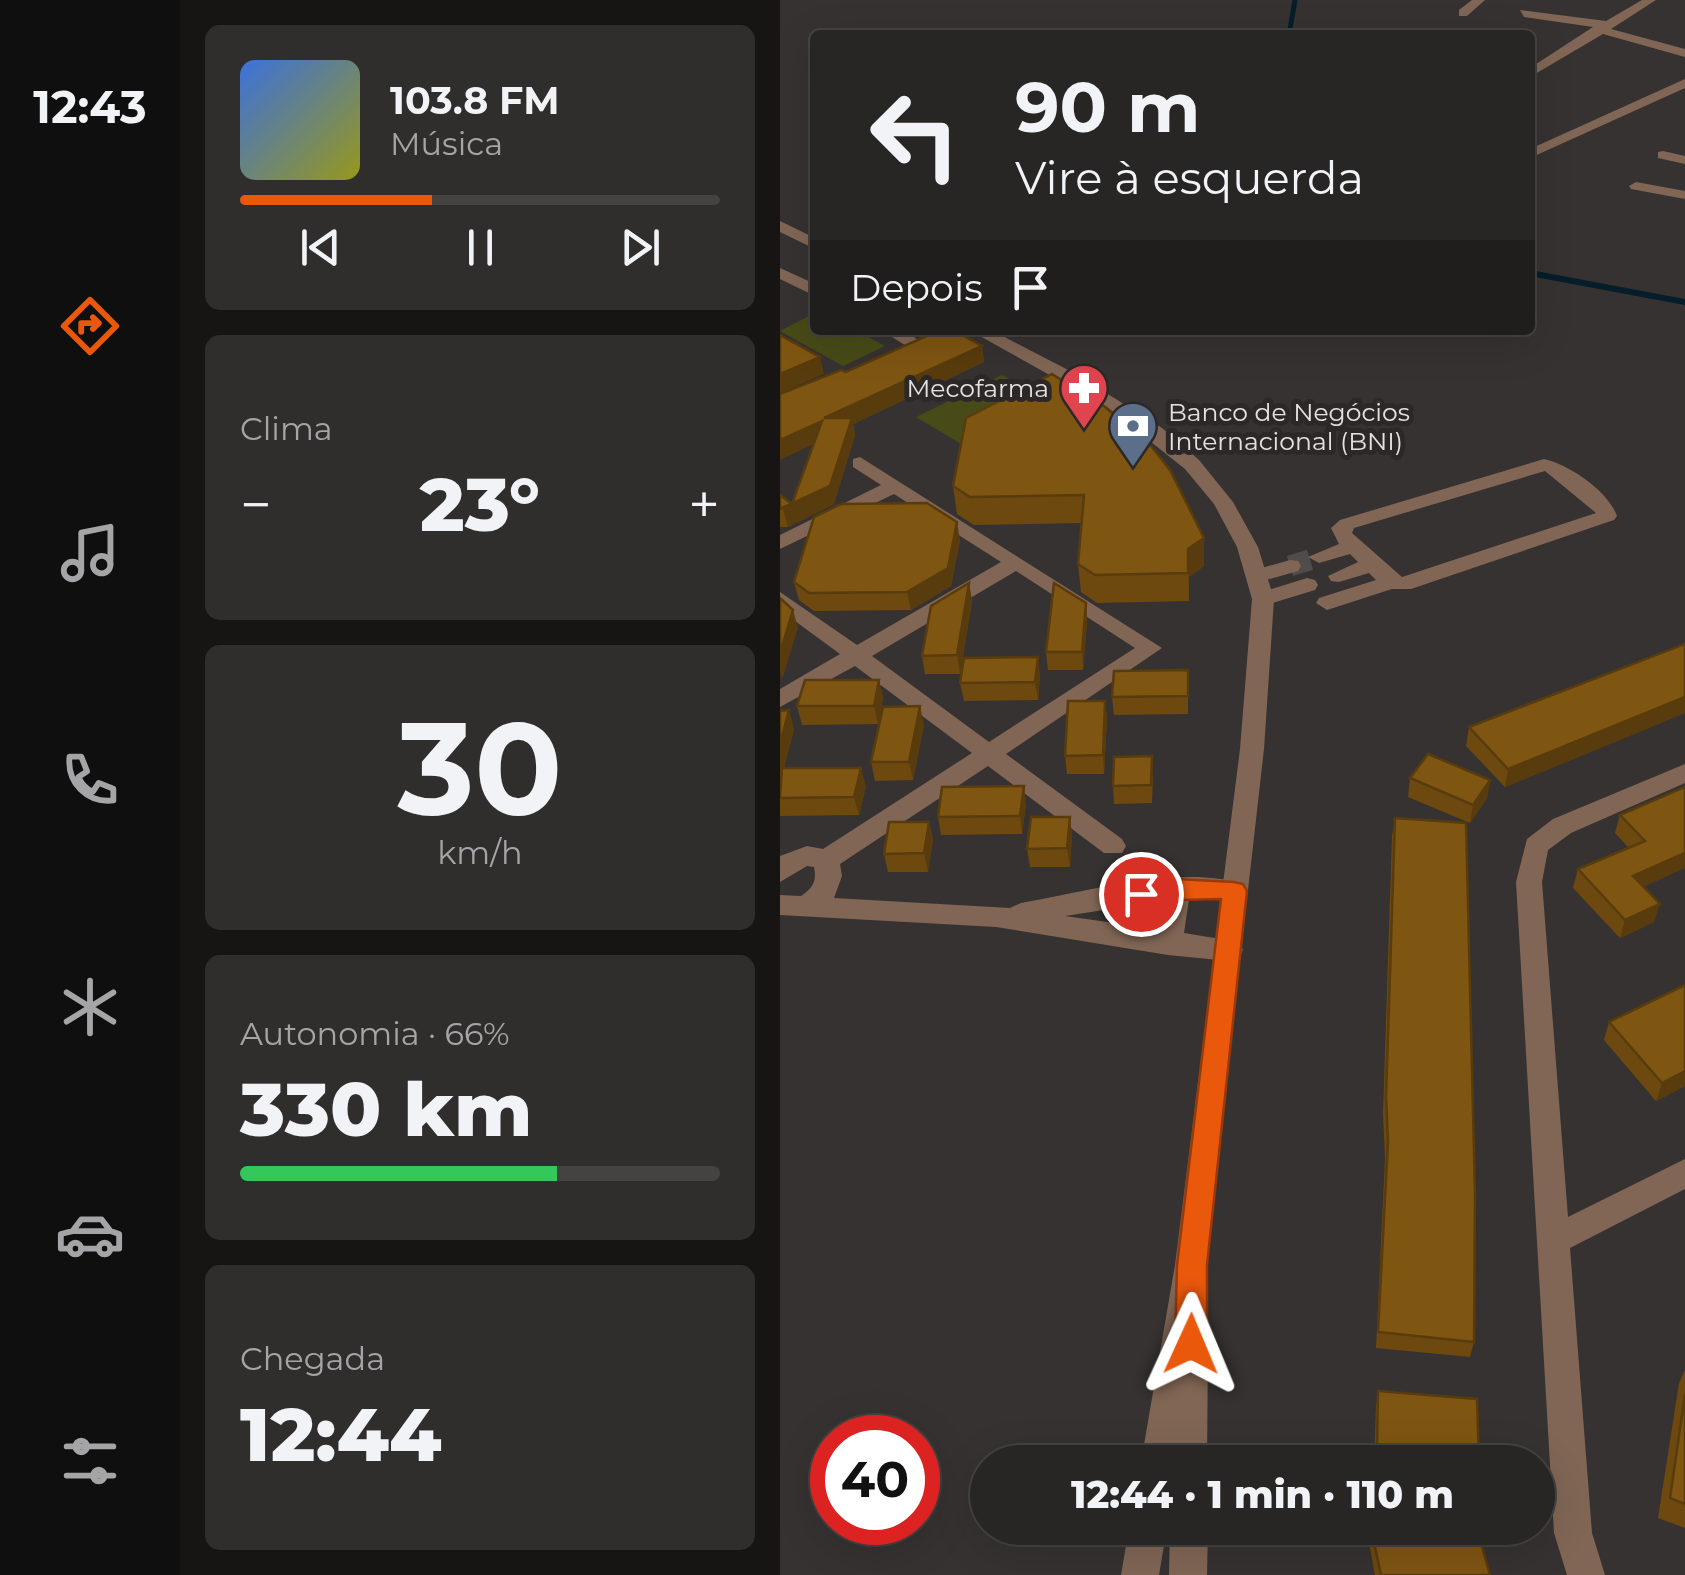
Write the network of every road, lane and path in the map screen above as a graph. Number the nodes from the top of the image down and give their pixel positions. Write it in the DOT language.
graph roads {
  1 [pos="1479,0"];
  2 [pos="1650,0"];
  3 [pos="1464,13"];
  4 [pos="1524,13"];
  5 [pos="1602,27"];
  6 [pos="1546,50"];
  7 [pos="1684,52"];
  8 [pos="1561,53"];
  9 [pos="1535,70"];
  10 [pos="1685,83"];
  11 [pos="1535,152"];
  12 [pos="1663,155"];
  13 [pos="1685,160"];
  14 [pos="1636,186"];
  15 [pos="1685,195"];
  16 [pos="780,226"];
  17 [pos="810,241"];
  18 [pos="780,273"];
  19 [pos="810,288"];
  20 [pos="900,335"];
  21 [pos="988,335"];
  22 [pos="915,342"];
  23 [pos="860,463"];
  24 [pos="892,486"];
  25 [pos="780,544"];
  26 [pos="1353,546"];
  27 [pos="1319,557"];
  28 [pos="1013,564"];
  29 [pos="1372,565"];
  30 [pos="1290,566"];
  31 [pos="1338,576"];
  32 [pos="1391,582"];
  33 [pos="1307,585"];
  34 [pos="1261,588"];
  35 [pos="780,599"];
  36 [pos="1326,603"];
  37 [pos="857,654"];
  38 [pos="780,698"];
  39 [pos="987,752"];
  40 [pos="1685,772"];
  41 [pos="1113,846"];
  42 [pos="783,863"];
  43 [pos="826,875"];
  44 [pos="1177,888"];
  45 [pos="1234,891"];
  46 [pos="787,907"];
  47 [pos="854,908"];
  48 [pos="996,917"];
  49 [pos="1168,944"];
  50 [pos="1229,950"];
  51 [pos="1685,1173"];
  52 [pos="1552,1241"];
  53 [pos="1192,1265"];
  54 [pos="1162,1445"];
  55 [pos="1190,1445"];
  56 [pos="1145,1545"];
  57 [pos="1188,1545"];
  58 [pos="1140,1575"];
  59 [pos="1188,1575"];
  60 [pos="1586,1575"];
  1 -- 3 [label="street"];
  2 -- 5 [label="street"];
  4 -- 5 [label="street"];
  5 -- 7 [label="street"];
  5 -- 8 [label="street"];
  6 -- 8 [label="street"];
  8 -- 9 [label="street"];
  10 -- 11 [label="street"];
  12 -- 13 [label="street"];
  14 -- 15 [label="street"];
  16 -- 17 [label="street"];
  18 -- 19 [label="street"];
  20 -- 22 [label="street"];
  21 -- 34 [label="street"];
  23 -- 24 [label="street"];
  24 -- 25 [label="street"];
  24 -- 28 [label="street"];
  26 -- 27 [label="street"];
  26 -- 29 [label="street"];
  26 -- 32 [label="street"];
  28 -- 37 [label="street"];
  28 -- 39 [label="street"];
  29 -- 31 [label="street"];
  29 -- 32 [label="street"];
  30 -- 34 [label="street"];
  32 -- 36 [label="street"];
  33 -- 34 [label="street"];
  34 -- 45 [label="street"];
  35 -- 37 [label="street"];
  37 -- 38 [label="street"];
  37 -- 39 [label="street"];
  39 -- 41 [label="street"];
  39 -- 43 [label="street"];
  40 -- 52 [label="street"];
  42 -- 43 [label="street"];
  43 -- 46 [label="street"];
  43 -- 47 [label="street"];
  44 -- 45 [label="street"];
  44 -- 48 [label="street"];
  44 -- 49 [label="street"];
  45 -- 50 [label="street"];
  46 -- 47 [label="street"];
  47 -- 48 [label="street"];
  48 -- 49 [label="street"];
  49 -- 50 [label="street"];
  50 -- 53 [label="street"];
  51 -- 52 [label="street"];
  52 -- 60 [label="street"];
  53 -- 54 [label="street"];
  53 -- 55 [label="street"];
  56 -- 58 [label="street"];
  57 -- 59 [label="street"];
}
